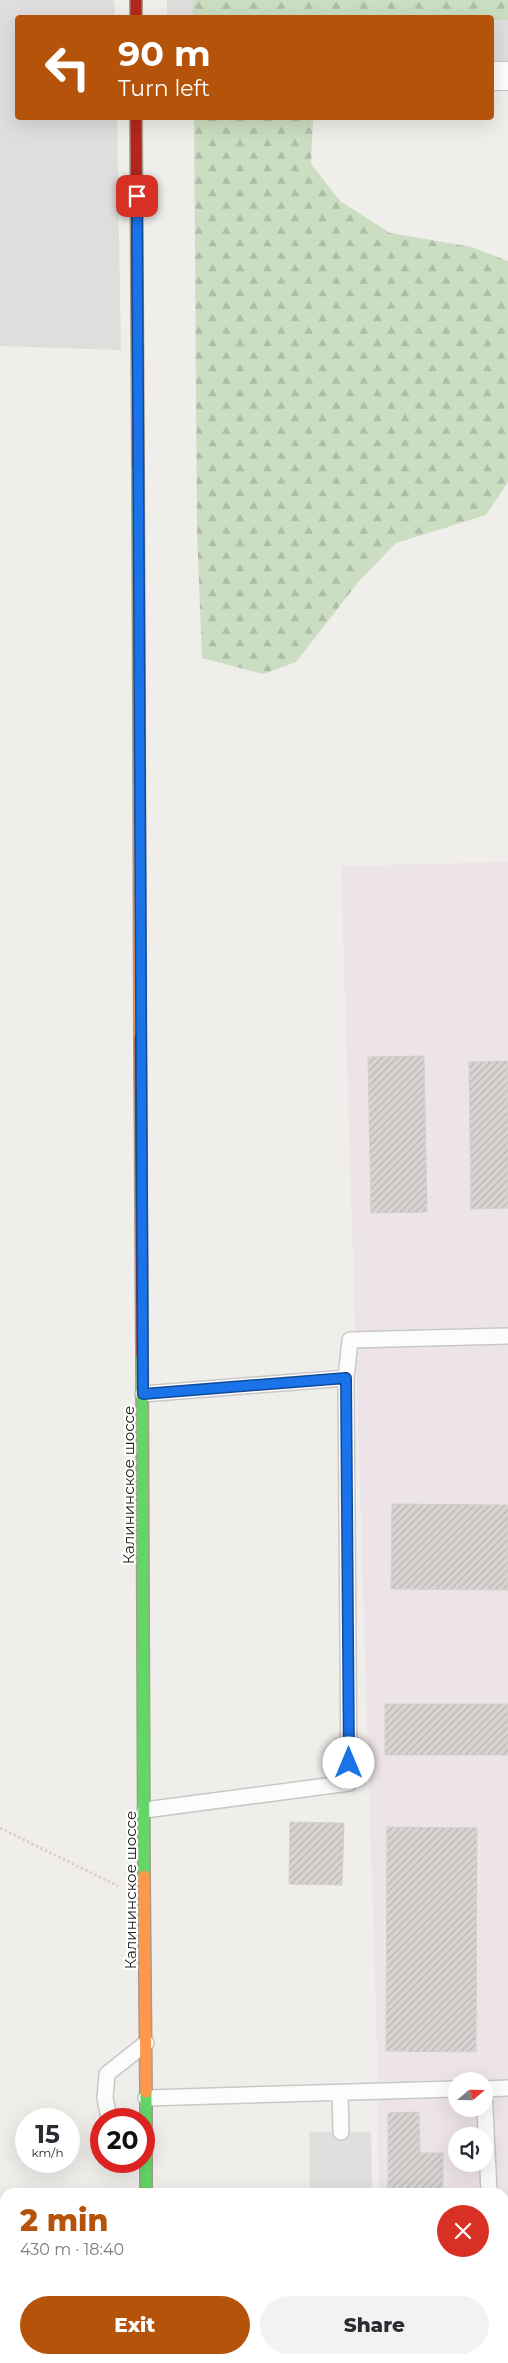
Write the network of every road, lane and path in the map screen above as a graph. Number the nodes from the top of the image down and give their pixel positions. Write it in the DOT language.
graph roads {
  1 [pos="136,0"];
  2 [pos="136,15"];
  3 [pos="494,76"];
  4 [pos="508,76"];
  5 [pos="136,120"];
  6 [pos="508,1336"];
  7 [pos="346,1378"];
  8 [pos="143,1394"];
  9 [pos="145,1810"];
  10 [pos="0,1828"];
  11 [pos="145,1900"];
  12 [pos="146,2043"];
  13 [pos="508,2088"];
  14 [pos="448,2089"];
  15 [pos="493,2089"];
  16 [pos="340,2093"];
  17 [pos="146,2098"];
  18 [pos="107,2108"];
  19 [pos="146,2108"];
  20 [pos="485,2118"];
  21 [pos="341,2132"];
  22 [pos="146,2173"];
  23 [pos="146,2188"];
  24 [pos="489,2188"];
  1 -- 2 [label="main road"];
  3 -- 4 [label="street"];
  5 -- 8 [label="main road, Калининское шоссе"];
  6 -- 7 [label="lane"];
  7 -- 8 [label="lane"];
  7 -- 9 [label="lane"];
  8 -- 9 [label="main road, Калининское шоссе"];
  9 -- 11 [label="main road, Калининское шоссе"];
  10 -- 11 [label="path"];
  11 -- 12 [label="main road, Калининское шоссе"];
  12 -- 17 [label="main road, Калининское шоссе"];
  12 -- 18 [label="lane"];
  13 -- 15 [label="lane"];
  14 -- 16 [label="lane"];
  16 -- 17 [label="lane"];
  16 -- 21 [label="lane"];
  17 -- 19 [label="main road, Калининское шоссе"];
  20 -- 24 [label="lane"];
  22 -- 23 [label="main road, Калининское шоссе"];
}
